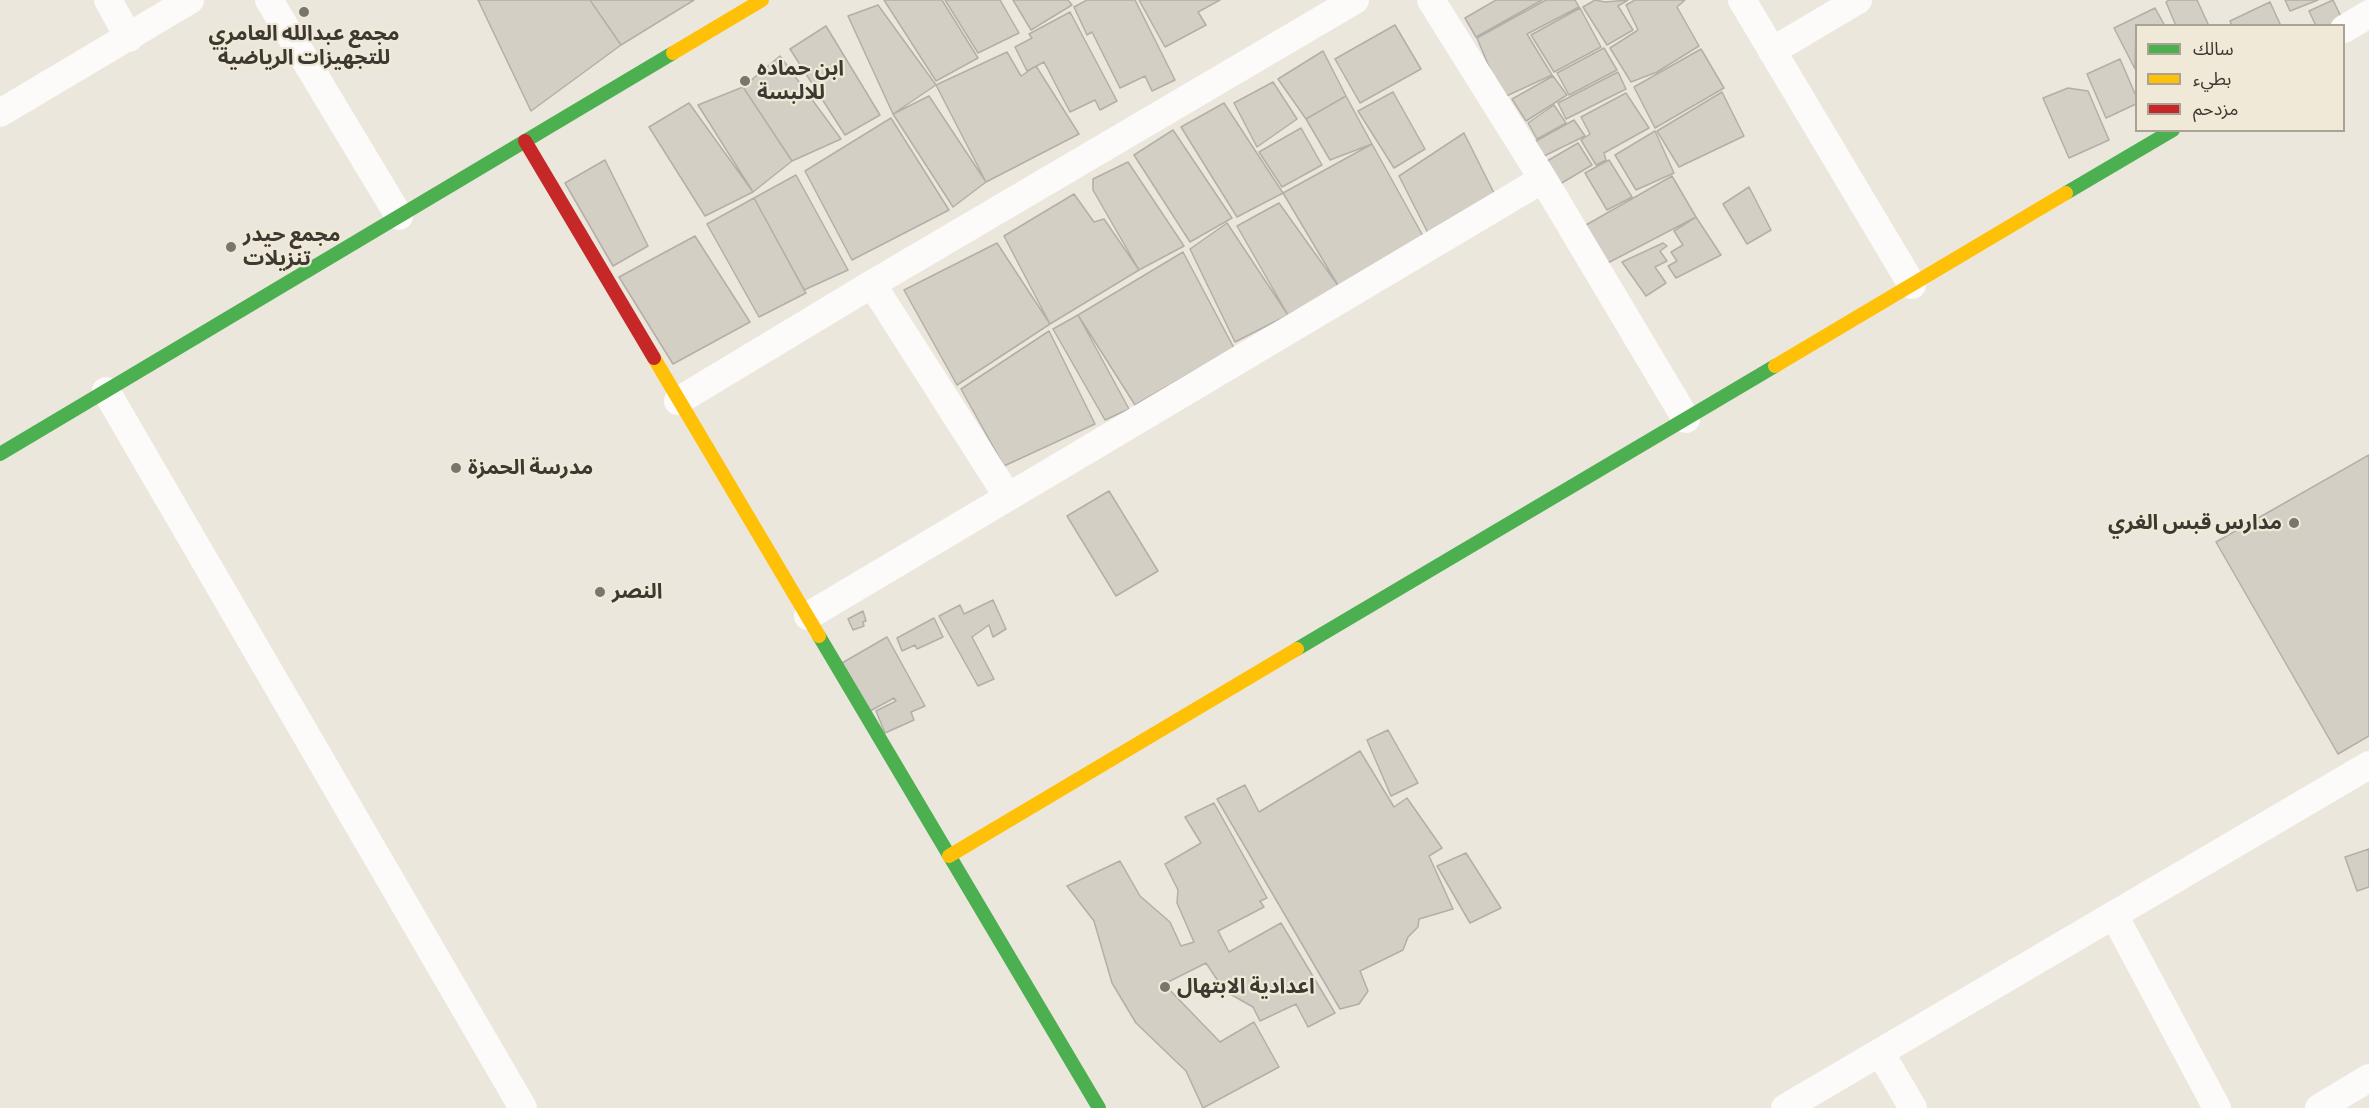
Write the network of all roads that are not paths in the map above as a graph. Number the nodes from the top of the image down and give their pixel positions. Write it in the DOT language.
graph roads {
  1 [pos="108,0"];
  2 [pos="190,0"];
  3 [pos="269,0"];
  4 [pos="762,0"];
  5 [pos="1355,0"];
  6 [pos="1431,0"];
  7 [pos="1742,0"];
  8 [pos="1858,0"];
  9 [pos="2369,14"];
  10 [pos="2345,28"];
  11 [pos="129,38"];
  12 [pos="1773,51"];
  13 [pos="0,113"];
  14 [pos="2170,132"];
  15 [pos="525,141"];
  16 [pos="1543,179"];
  17 [pos="399,216"];
  18 [pos="872,284"];
  19 [pos="1912,285"];
  20 [pos="106,391"];
  21 [pos="678,401"];
  22 [pos="1686,419"];
  23 [pos="0,454"];
  24 [pos="1008,497"];
  25 [pos="808,616"];
  26 [pos="2369,765"];
  27 [pos="949,856"];
  28 [pos="2114,915"];
  29 [pos="1880,1052"];
  30 [pos="2369,1078"];
  31 [pos="523,1108"];
  32 [pos="1099,1108"];
  33 [pos="1785,1108"];
  34 [pos="1913,1108"];
  35 [pos="2217,1108"];
  36 [pos="2319,1108"];
  1 -- 11 [label="street"];
  2 -- 11 [label="street"];
  3 -- 17 [label="street"];
  4 -- 15 [label="street"];
  5 -- 18 [label="street"];
  6 -- 16 [label="street"];
  7 -- 12 [label="street"];
  8 -- 12 [label="street"];
  9 -- 10 [label="street"];
  11 -- 13 [label="street"];
  12 -- 19 [label="street"];
  14 -- 19 [label="street"];
  15 -- 17 [label="street"];
  15 -- 21 [label="street"];
  16 -- 22 [label="street"];
  16 -- 24 [label="street"];
  17 -- 20 [label="street"];
  18 -- 21 [label="street"];
  18 -- 24 [label="street"];
  19 -- 22 [label="street"];
  20 -- 23 [label="street"];
  20 -- 31 [label="street"];
  21 -- 25 [label="street"];
  22 -- 27 [label="street"];
  24 -- 25 [label="street"];
  25 -- 27 [label="street"];
  26 -- 28 [label="street"];
  27 -- 32 [label="street"];
  28 -- 29 [label="street"];
  28 -- 35 [label="street"];
  29 -- 33 [label="street"];
  29 -- 34 [label="street"];
  30 -- 36 [label="street"];
}
